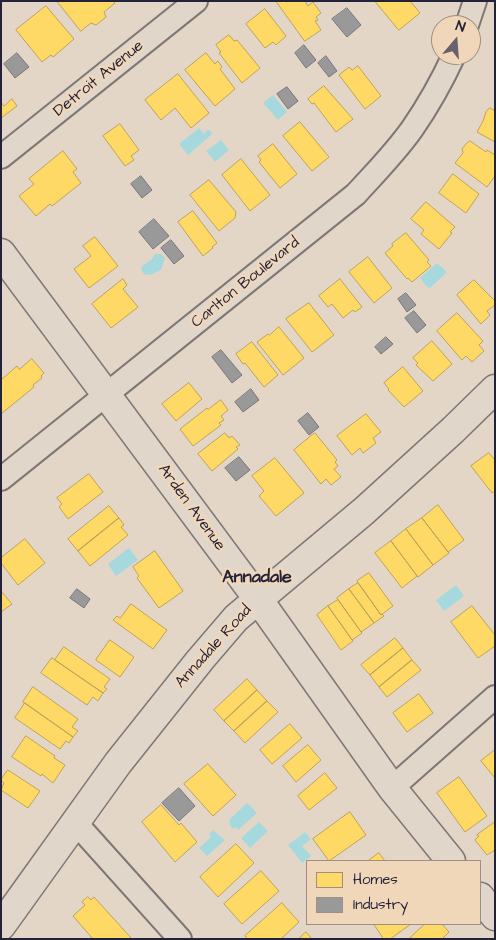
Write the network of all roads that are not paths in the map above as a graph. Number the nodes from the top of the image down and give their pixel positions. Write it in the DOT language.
graph roads {
  1 [pos="196,1"];
  2 [pos="475,1"];
  3 [pos="470,15"];
  4 [pos="449,65"];
  5 [pos="1,157"];
  6 [pos="1,253"];
  7 [pos="495,389"];
  8 [pos="107,394"];
  9 [pos="1,479"];
  10 [pos="258,598"];
  11 [pos="495,697"];
  12 [pos="392,788"];
  13 [pos="75,822"];
  14 [pos="450,860"];
  15 [pos="481,899"];
  16 [pos="495,916"];
  17 [pos="1,926"];
  18 [pos="180,939"];
  1 -- 5 [label="street, Detroit Avenue"];
  2 -- 3 [label="street"];
  4 -- 8 [label="street, Carlton Boulevard"];
  6 -- 8 [label="street, Arden Avenue"];
  7 -- 10 [label="street, Annadale Road"];
  8 -- 9 [label="street, Carlton Boulevard"];
  8 -- 10 [label="street, Arden Avenue"];
  10 -- 12 [label="street, Arden Avenue"];
  10 -- 13 [label="street, Annadale Road"];
  11 -- 12 [label="street"];
  12 -- 14 [label="street, Arden Avenue"];
  13 -- 17 [label="street, Annadale Road"];
  13 -- 18 [label="street"];
  15 -- 16 [label="street"];
}
